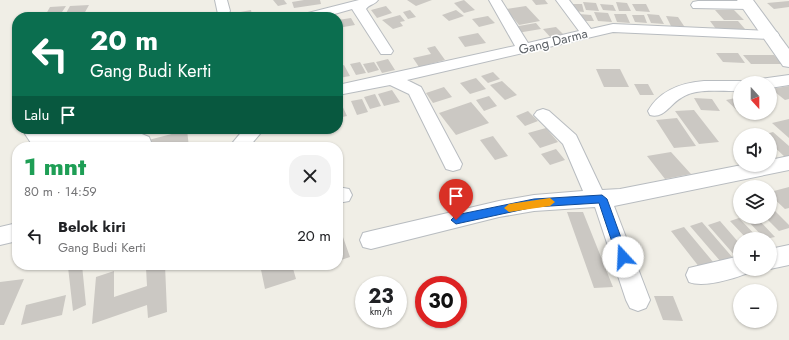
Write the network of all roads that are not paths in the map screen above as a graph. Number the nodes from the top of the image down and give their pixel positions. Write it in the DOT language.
graph roads {
  1 [pos="372,0"];
  2 [pos="494,0"];
  3 [pos="567,1"];
  4 [pos="747,3"];
  5 [pos="359,6"];
  6 [pos="698,6"];
  7 [pos="327,12"];
  8 [pos="587,32"];
  9 [pos="772,35"];
  10 [pos="524,49"];
  11 [pos="386,51"];
  12 [pos="789,62"];
  13 [pos="392,79"];
  14 [pos="789,80"];
  15 [pos="777,82"];
  16 [pos="733,87"];
  17 [pos="343,89"];
  18 [pos="656,111"];
  19 [pos="543,115"];
  20 [pos="34,134"];
  21 [pos="250,134"];
  22 [pos="143,142"];
  23 [pos="243,142"];
  24 [pos="789,163"];
  25 [pos="454,164"];
  26 [pos="599,199"];
  27 [pos="12,233"];
  28 [pos="0,236"];
  29 [pos="371,240"];
  30 [pos="789,255"];
  31 [pos="777,258"];
  32 [pos="733,267"];
  33 [pos="697,275"];
  34 [pos="638,300"];
  1 -- 5 [label="street"];
  2 -- 10 [label="street"];
  3 -- 8 [label="street"];
  4 -- 6 [label="street"];
  4 -- 9 [label="street"];
  5 -- 7 [label="street"];
  5 -- 11 [label="street"];
  8 -- 9 [label="street, Gang Darma"];
  8 -- 10 [label="street, Gang Darma"];
  9 -- 12 [label="street"];
  10 -- 13 [label="street, Gang Darma"];
  13 -- 17 [label="street, Gang Darma"];
  13 -- 25 [label="street"];
  14 -- 15 [label="street"];
  16 -- 18 [label="street"];
  19 -- 26 [label="street"];
  20 -- 22 [label="street"];
  21 -- 23 [label="street"];
  24 -- 26 [label="street"];
  26 -- 29 [label="street"];
  26 -- 34 [label="street"];
  27 -- 28 [label="street"];
  30 -- 31 [label="street"];
  32 -- 33 [label="street"];
}
